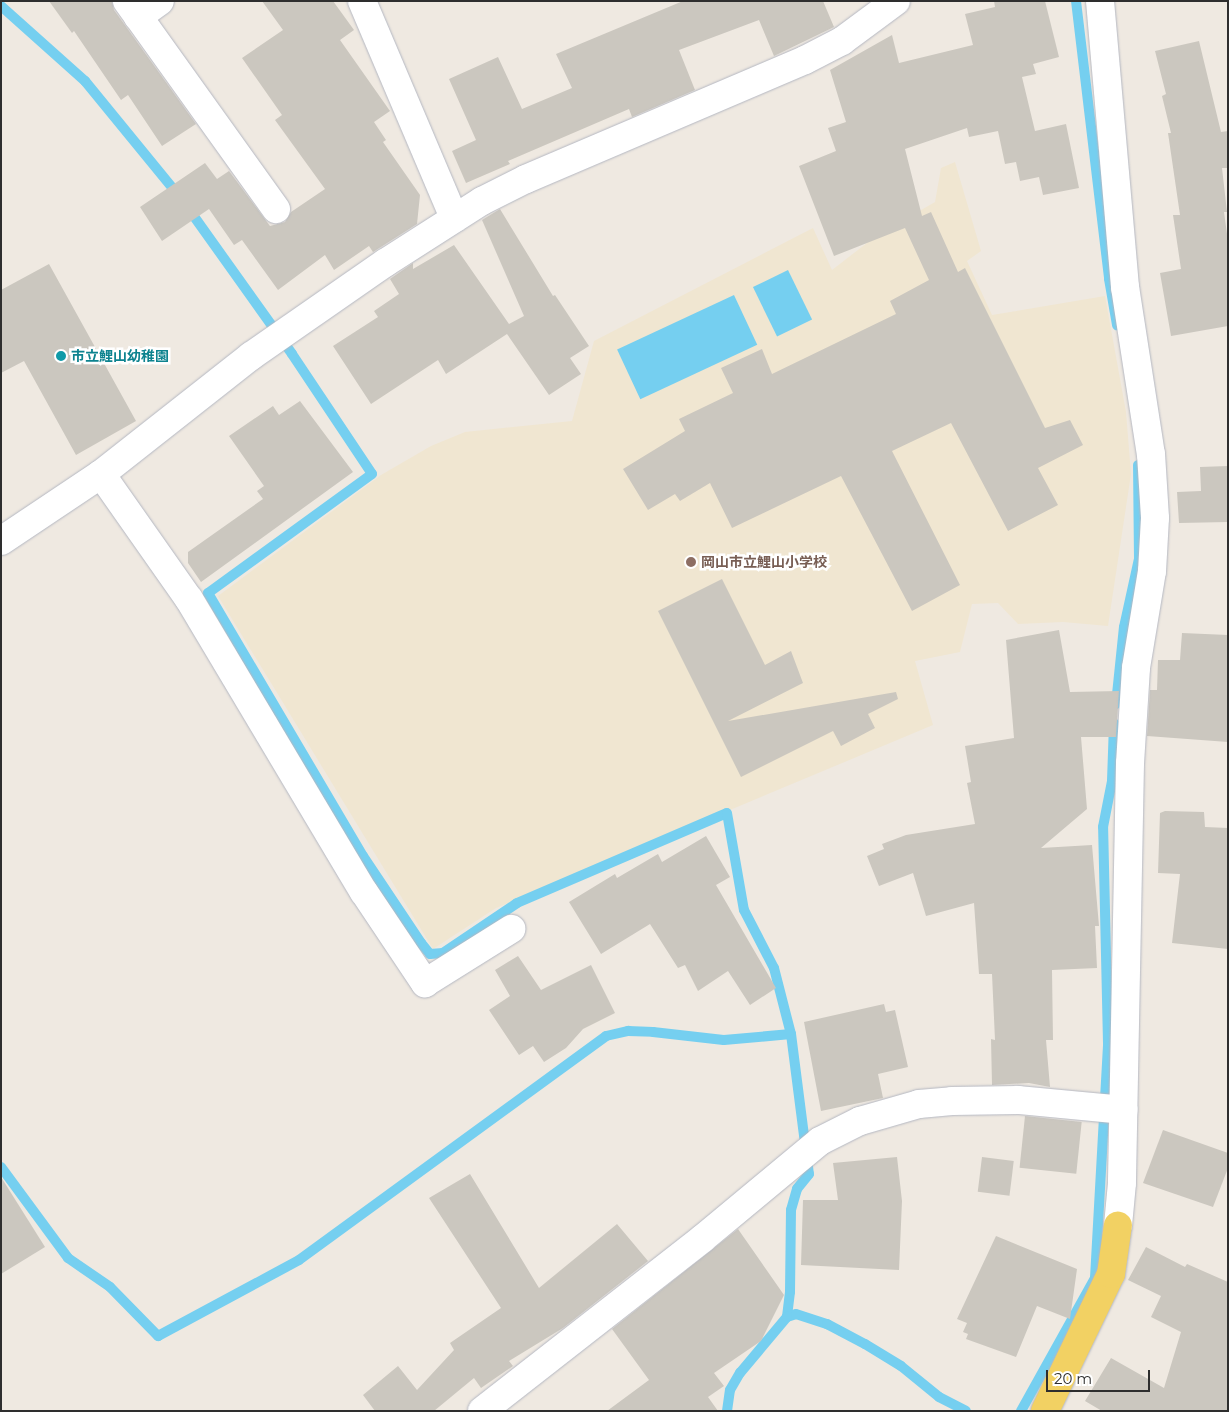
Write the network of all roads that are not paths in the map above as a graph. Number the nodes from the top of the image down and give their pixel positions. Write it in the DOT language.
graph roads {
  1 [pos="160,1"];
  2 [pos="362,1"];
  3 [pos="896,1"];
  4 [pos="1100,1"];
  5 [pos="133,9"];
  6 [pos="868,10"];
  7 [pos="276,209"];
  8 [pos="454,218"];
  9 [pos="101,474"];
  10 [pos="1,541"];
  11 [pos="511,929"];
  12 [pos="1124,1110"];
  13 [pos="1118,1225"];
  14 [pos="482,1411"];
  15 [pos="1045,1411"];
  1 -- 5 [label="street"];
  2 -- 8 [label="street"];
  3 -- 6 [label="street"];
  4 -- 12 [label="street"];
  5 -- 7 [label="street"];
  6 -- 8 [label="street"];
  8 -- 9 [label="street"];
  9 -- 10 [label="street"];
  9 -- 11 [label="street"];
  12 -- 13 [label="street"];
  12 -- 14 [label="street"];
  13 -- 15 [label="main road"];
}
